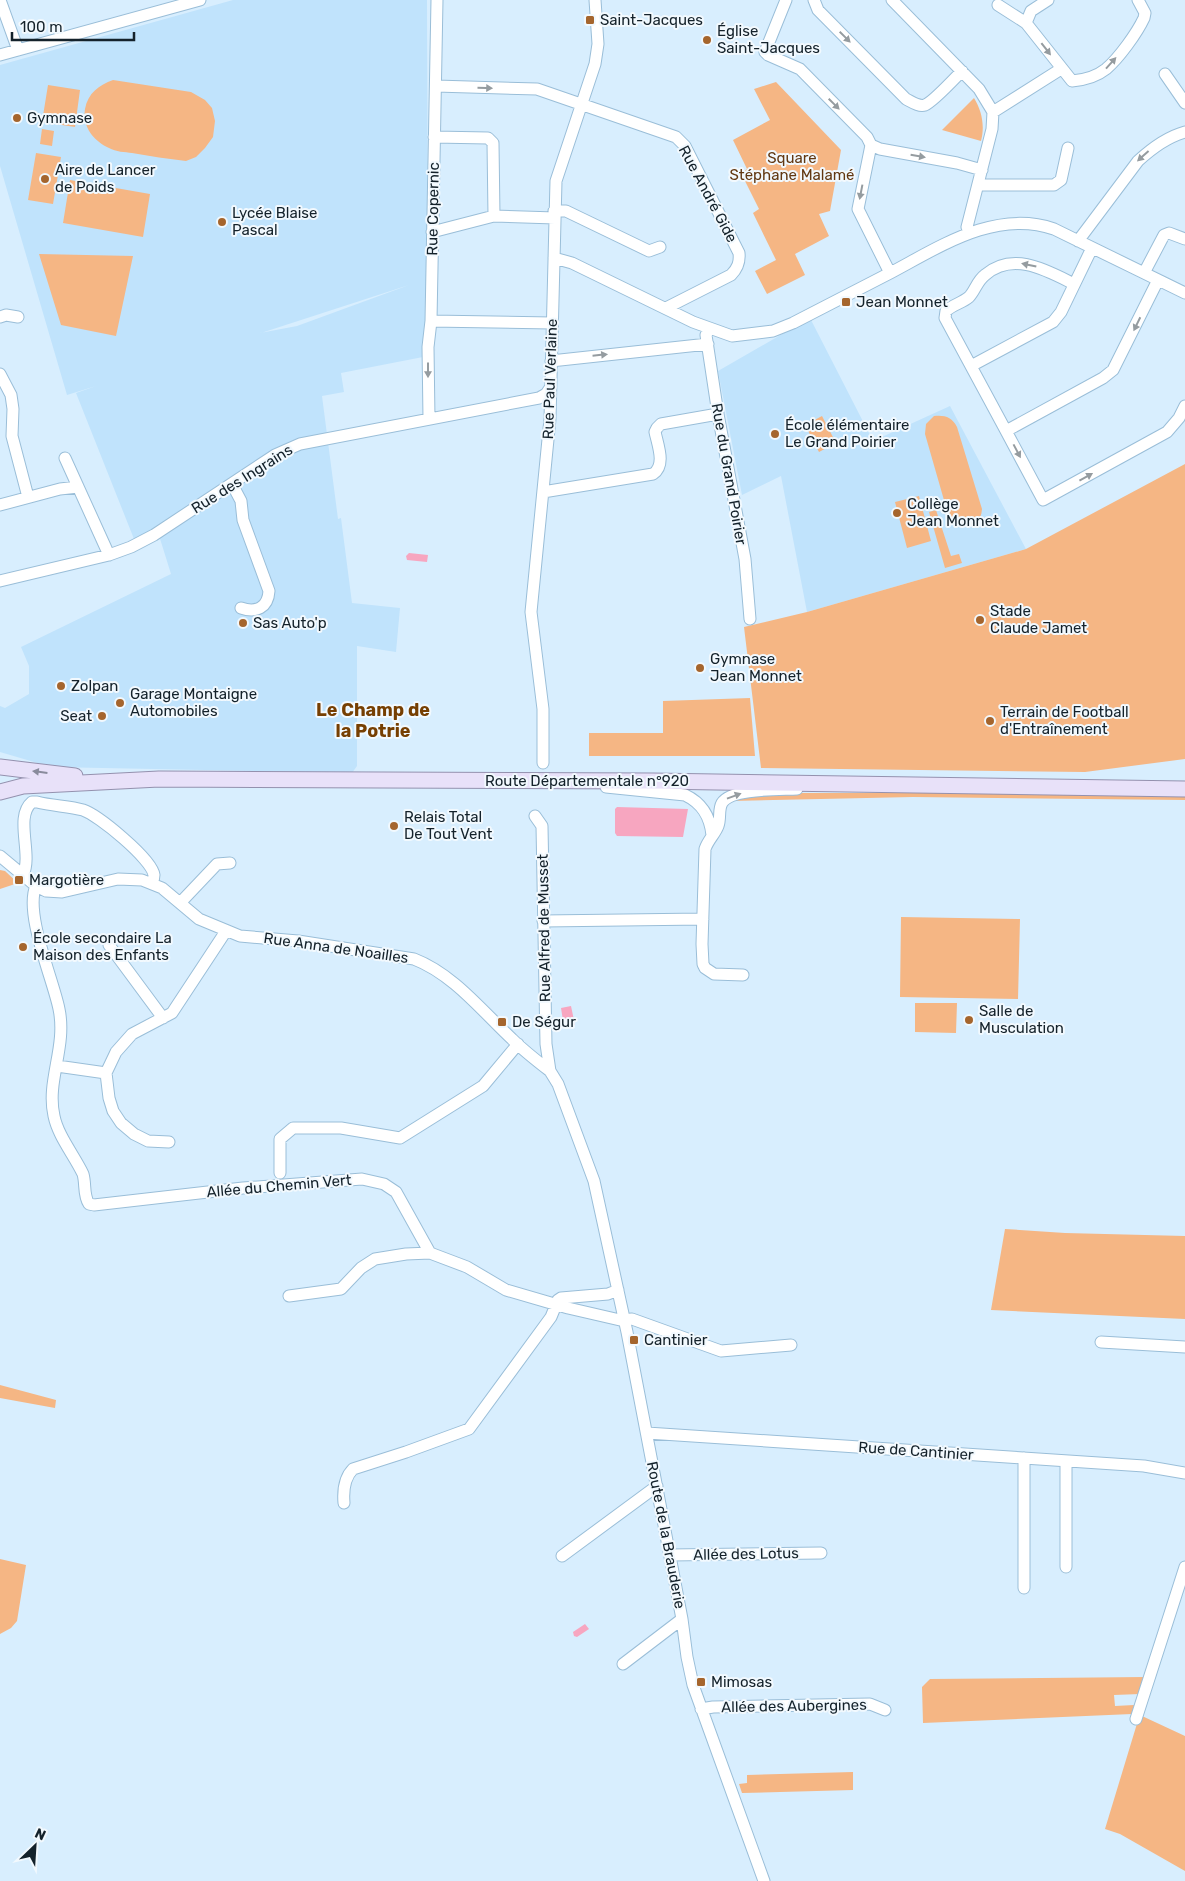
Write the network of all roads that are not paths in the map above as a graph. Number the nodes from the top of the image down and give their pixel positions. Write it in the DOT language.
graph roads {
  1 [pos="0,0"];
  2 [pos="200,0"];
  3 [pos="437,0"];
  4 [pos="595,0"];
  5 [pos="786,0"];
  6 [pos="814,0"];
  7 [pos="892,0"];
  8 [pos="1048,0"];
  9 [pos="1138,0"];
  10 [pos="998,5"];
  11 [pos="1026,23"];
  12 [pos="18,50"];
  13 [pos="0,55"];
  14 [pos="1061,69"];
  15 [pos="962,71"];
  16 [pos="1166,74"];
  17 [pos="436,86"];
  18 [pos="1185,103"];
  19 [pos="582,104"];
  20 [pos="993,112"];
  21 [pos="1185,132"];
  22 [pos="434,137"];
  23 [pos="871,145"];
  24 [pos="1068,148"];
  25 [pos="982,170"];
  26 [pos="978,185"];
  27 [pos="555,214"];
  28 [pos="494,216"];
  29 [pos="432,232"];
  30 [pos="970,233"];
  31 [pos="1185,239"];
  32 [pos="1078,241"];
  33 [pos="660,247"];
  34 [pos="1092,248"];
  35 [pos="554,258"];
  36 [pos="890,273"];
  37 [pos="1144,273"];
  38 [pos="1158,280"];
  39 [pos="1074,284"];
  40 [pos="1185,293"];
  41 [pos="666,308"];
  42 [pos="0,317"];
  43 [pos="18,317"];
  44 [pos="430,321"];
  45 [pos="552,323"];
  46 [pos="709,328"];
  47 [pos="708,344"];
  48 [pos="551,361"];
  49 [pos="971,366"];
  50 [pos="0,374"];
  51 [pos="550,388"];
  52 [pos="1185,406"];
  53 [pos="718,414"];
  54 [pos="429,419"];
  55 [pos="1182,420"];
  56 [pos="1006,431"];
  57 [pos="65,458"];
  58 [pos="232,484"];
  59 [pos="78,487"];
  60 [pos="543,492"];
  61 [pos="28,498"];
  62 [pos="0,505"];
  63 [pos="108,555"];
  64 [pos="0,581"];
  65 [pos="241,608"];
  66 [pos="750,619"];
  67 [pos="543,763"];
  68 [pos="0,767"];
  69 [pos="158,779"];
  70 [pos="566,781"];
  71 [pos="863,785"];
  72 [pos="1185,789"];
  73 [pos="0,792"];
  74 [pos="535,816"];
  75 [pos="712,835"];
  76 [pos="0,856"];
  77 [pos="230,863"];
  78 [pos="23,875"];
  79 [pos="152,883"];
  80 [pos="36,886"];
  81 [pos="180,904"];
  82 [pos="703,919"];
  83 [pos="543,921"];
  84 [pos="226,932"];
  85 [pos="109,945"];
  86 [pos="743,975"];
  87 [pos="163,1018"];
  88 [pos="518,1044"];
  89 [pos="546,1044"];
  90 [pos="528,1053"];
  91 [pos="57,1066"];
  92 [pos="550,1071"];
  93 [pos="106,1073"];
  94 [pos="169,1142"];
  95 [pos="280,1173"];
  96 [pos="594,1182"];
  97 [pos="430,1253"];
  98 [pos="618,1290"];
  99 [pos="289,1296"];
  100 [pos="594,1296"];
  101 [pos="556,1305"];
  102 [pos="595,1314"];
  103 [pos="624,1320"];
  104 [pos="1101,1342"];
  105 [pos="791,1345"];
  106 [pos="1185,1347"];
  107 [pos="647,1433"];
  108 [pos="1024,1458"];
  109 [pos="1066,1461"];
  110 [pos="1185,1473"];
  111 [pos="657,1486"];
  112 [pos="344,1503"];
  113 [pos="821,1554"];
  114 [pos="670,1555"];
  115 [pos="562,1556"];
  116 [pos="1066,1567"];
  117 [pos="1185,1567"];
  118 [pos="1024,1588"];
  119 [pos="682,1619"];
  120 [pos="622,1664"];
  121 [pos="701,1709"];
  122 [pos="885,1710"];
  123 [pos="1136,1719"];
  124 [pos="764,1881"];
  1 -- 12 [label="street"];
  2 -- 12 [label="street"];
  3 -- 17 [label="street, Rue Copernic"];
  4 -- 19 [label="street, Rue Paul Verlaine"];
  5 -- 23 [label="street, one-way"];
  6 -- 15 [label="street, one-way"];
  7 -- 15 [label="street"];
  8 -- 11 [label="street"];
  14 -- 9 [label="street, one-way"];
  10 -- 11 [label="street"];
  11 -- 14 [label="street, one-way"];
  12 -- 13 [label="street"];
  14 -- 20 [label="street"];
  15 -- 20 [label="street"];
  16 -- 18 [label="street"];
  17 -- 19 [label="street, Rue André Gide, one-way"];
  17 -- 22 [label="street, Rue Copernic"];
  19 -- 27 [label="street, Rue Paul Verlaine"];
  19 -- 41 [label="street, Rue André Gide"];
  20 -- 25 [label="street"];
  21 -- 32 [label="street, one-way"];
  22 -- 28 [label="street"];
  22 -- 29 [label="street, Rue Copernic"];
  23 -- 25 [label="street, one-way"];
  23 -- 36 [label="street, one-way"];
  24 -- 26 [label="street"];
  25 -- 26 [label="street"];
  26 -- 30 [label="street"];
  27 -- 28 [label="street"];
  27 -- 33 [label="street"];
  27 -- 35 [label="street, Rue Paul Verlaine"];
  28 -- 29 [label="street"];
  29 -- 44 [label="street, Rue Copernic"];
  30 -- 32 [label="street"];
  30 -- 36 [label="street"];
  31 -- 37 [label="street"];
  32 -- 34 [label="street"];
  34 -- 37 [label="street"];
  34 -- 39 [label="street"];
  35 -- 41 [label="street"];
  35 -- 45 [label="street, Rue Paul Verlaine"];
  36 -- 46 [label="street"];
  37 -- 38 [label="street"];
  38 -- 40 [label="street"];
  38 -- 56 [label="street, one-way"];
  39 -- 49 [label="street"];
  39 -- 49 [label="street, one-way"];
  41 -- 46 [label="street"];
  42 -- 43 [label="street"];
  44 -- 45 [label="street"];
  44 -- 54 [label="street, Rue Copernic, one-way"];
  45 -- 48 [label="street, Rue Paul Verlaine"];
  46 -- 47 [label="street, Rue du Grand Poirier"];
  48 -- 47 [label="street, one-way"];
  47 -- 53 [label="street, Rue du Grand Poirier"];
  48 -- 51 [label="street, Rue Paul Verlaine"];
  49 -- 56 [label="street"];
  50 -- 61 [label="street"];
  51 -- 54 [label="street, Rue des Ingrains"];
  51 -- 60 [label="street, Rue Paul Verlaine"];
  52 -- 55 [label="street"];
  53 -- 60 [label="street"];
  53 -- 66 [label="street, Rue du Grand Poirier"];
  54 -- 58 [label="street, Rue des Ingrains"];
  56 -- 55 [label="street, one-way"];
  57 -- 59 [label="street"];
  58 -- 63 [label="street, Rue des Ingrains"];
  58 -- 65 [label="street"];
  59 -- 61 [label="street"];
  59 -- 63 [label="street"];
  60 -- 67 [label="street, Rue Paul Verlaine"];
  61 -- 62 [label="street"];
  63 -- 64 [label="street, Rue des Ingrains"];
  69 -- 68 [label="main road, one-way"];
  69 -- 70 [label="main road, Route Départementale n°920"];
  69 -- 73 [label="main road"];
  70 -- 71 [label="main road, Route Départementale n°920"];
  70 -- 75 [label="street"];
  71 -- 72 [label="main road, Route Départementale n°920"];
  75 -- 71 [label="street, one-way"];
  74 -- 83 [label="street, Rue Alfred de Musset"];
  75 -- 82 [label="street"];
  76 -- 78 [label="street"];
  77 -- 81 [label="street"];
  78 -- 79 [label="street"];
  78 -- 80 [label="street"];
  79 -- 80 [label="street"];
  79 -- 81 [label="street, Rue Anna de Noailles"];
  80 -- 91 [label="street"];
  81 -- 84 [label="street, Rue Anna de Noailles"];
  82 -- 83 [label="street"];
  82 -- 86 [label="street"];
  83 -- 89 [label="street, Rue Alfred de Musset"];
  84 -- 87 [label="street"];
  84 -- 88 [label="street, Rue Anna de Noailles"];
  85 -- 87 [label="street"];
  87 -- 93 [label="street"];
  88 -- 90 [label="street, Rue Anna de Noailles"];
  88 -- 95 [label="street"];
  89 -- 90 [label="street"];
  89 -- 92 [label="street, Rue Alfred de Musset"];
  90 -- 92 [label="street, Rue Anna de Noailles"];
  91 -- 93 [label="street"];
  91 -- 97 [label="street, Allée du Chemin Vert"];
  92 -- 96 [label="street, Rue Alfred de Musset"];
  93 -- 94 [label="street"];
  96 -- 98 [label="street, Route de la Brauderie"];
  97 -- 99 [label="street"];
  97 -- 101 [label="street"];
  98 -- 100 [label="street"];
  98 -- 103 [label="street, Route de la Brauderie"];
  100 -- 101 [label="street"];
  100 -- 102 [label="street"];
  101 -- 102 [label="street"];
  101 -- 112 [label="street"];
  102 -- 103 [label="street"];
  103 -- 105 [label="street"];
  103 -- 107 [label="street, Route de la Brauderie"];
  104 -- 106 [label="street"];
  107 -- 108 [label="street, Rue de Cantinier"];
  107 -- 111 [label="street, Route de la Brauderie"];
  108 -- 109 [label="street, Rue de Cantinier"];
  108 -- 118 [label="street"];
  109 -- 110 [label="street, Rue de Cantinier"];
  109 -- 116 [label="street"];
  111 -- 114 [label="street, Route de la Brauderie"];
  111 -- 115 [label="street"];
  113 -- 114 [label="street, Allée des Lotus"];
  114 -- 119 [label="street, Route de la Brauderie"];
  117 -- 123 [label="street"];
  119 -- 120 [label="street"];
  119 -- 121 [label="street, Route de la Brauderie"];
  121 -- 122 [label="street, Allée des Aubergines"];
  121 -- 124 [label="street, Route de la Brauderie"];
}
